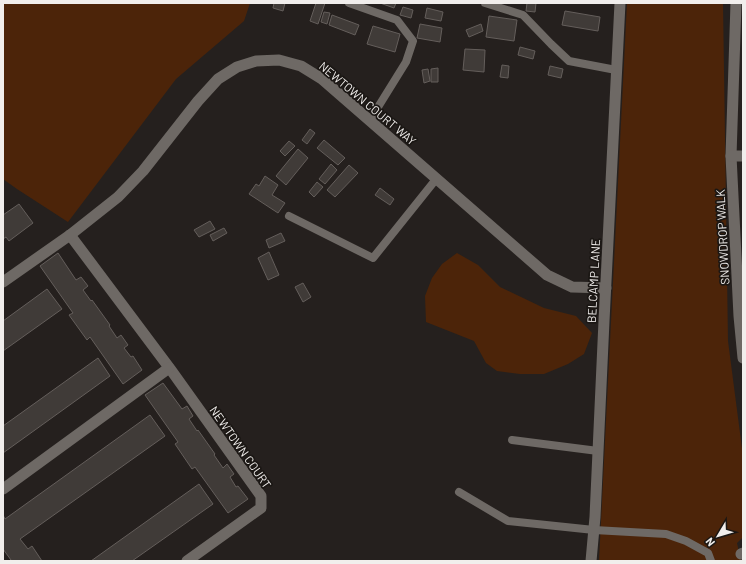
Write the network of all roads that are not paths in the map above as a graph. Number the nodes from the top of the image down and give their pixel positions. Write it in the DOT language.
graph roads {
  1 [pos="349,3"];
  2 [pos="485,3"];
  3 [pos="620,3"];
  4 [pos="736,3"];
  5 [pos="616,70"];
  6 [pos="370,120"];
  7 [pos="731,156"];
  8 [pos="743,156"];
  9 [pos="436,178"];
  10 [pos="289,216"];
  11 [pos="70,235"];
  12 [pos="3,282"];
  13 [pos="606,288"];
  14 [pos="741,316"];
  15 [pos="743,358"];
  16 [pos="169,368"];
  17 [pos="512,440"];
  18 [pos="598,451"];
  19 [pos="3,490"];
  20 [pos="459,492"];
  21 [pos="594,530"];
  22 [pos="186,561"];
  23 [pos="591,561"];
  24 [pos="711,561"];
  1 -- 6 [label="lane"];
  2 -- 5 [label="lane"];
  3 -- 5 [label="street, BELCAMP LANE"];
  4 -- 7 [label="street, SNOWDROP WALK"];
  5 -- 13 [label="street, BELCAMP LANE"];
  6 -- 9 [label="street, NEWTOWN COURT WAY"];
  6 -- 11 [label="street, NEWTOWN COURT WAY"];
  7 -- 8 [label="street"];
  7 -- 14 [label="street, SNOWDROP WALK"];
  9 -- 10 [label="lane"];
  9 -- 13 [label="street, NEWTOWN COURT WAY"];
  11 -- 12 [label="street"];
  11 -- 16 [label="street, NEWTOWN COURT"];
  13 -- 18 [label="street, BELCAMP LANE"];
  14 -- 15 [label="street, SNOWDROP WALK"];
  16 -- 19 [label="street"];
  16 -- 22 [label="street, NEWTOWN COURT"];
  17 -- 18 [label="lane"];
  18 -- 21 [label="street, BELCAMP LANE"];
  20 -- 21 [label="lane"];
  21 -- 23 [label="street, BELCAMP LANE"];
  21 -- 24 [label="lane"];
}
